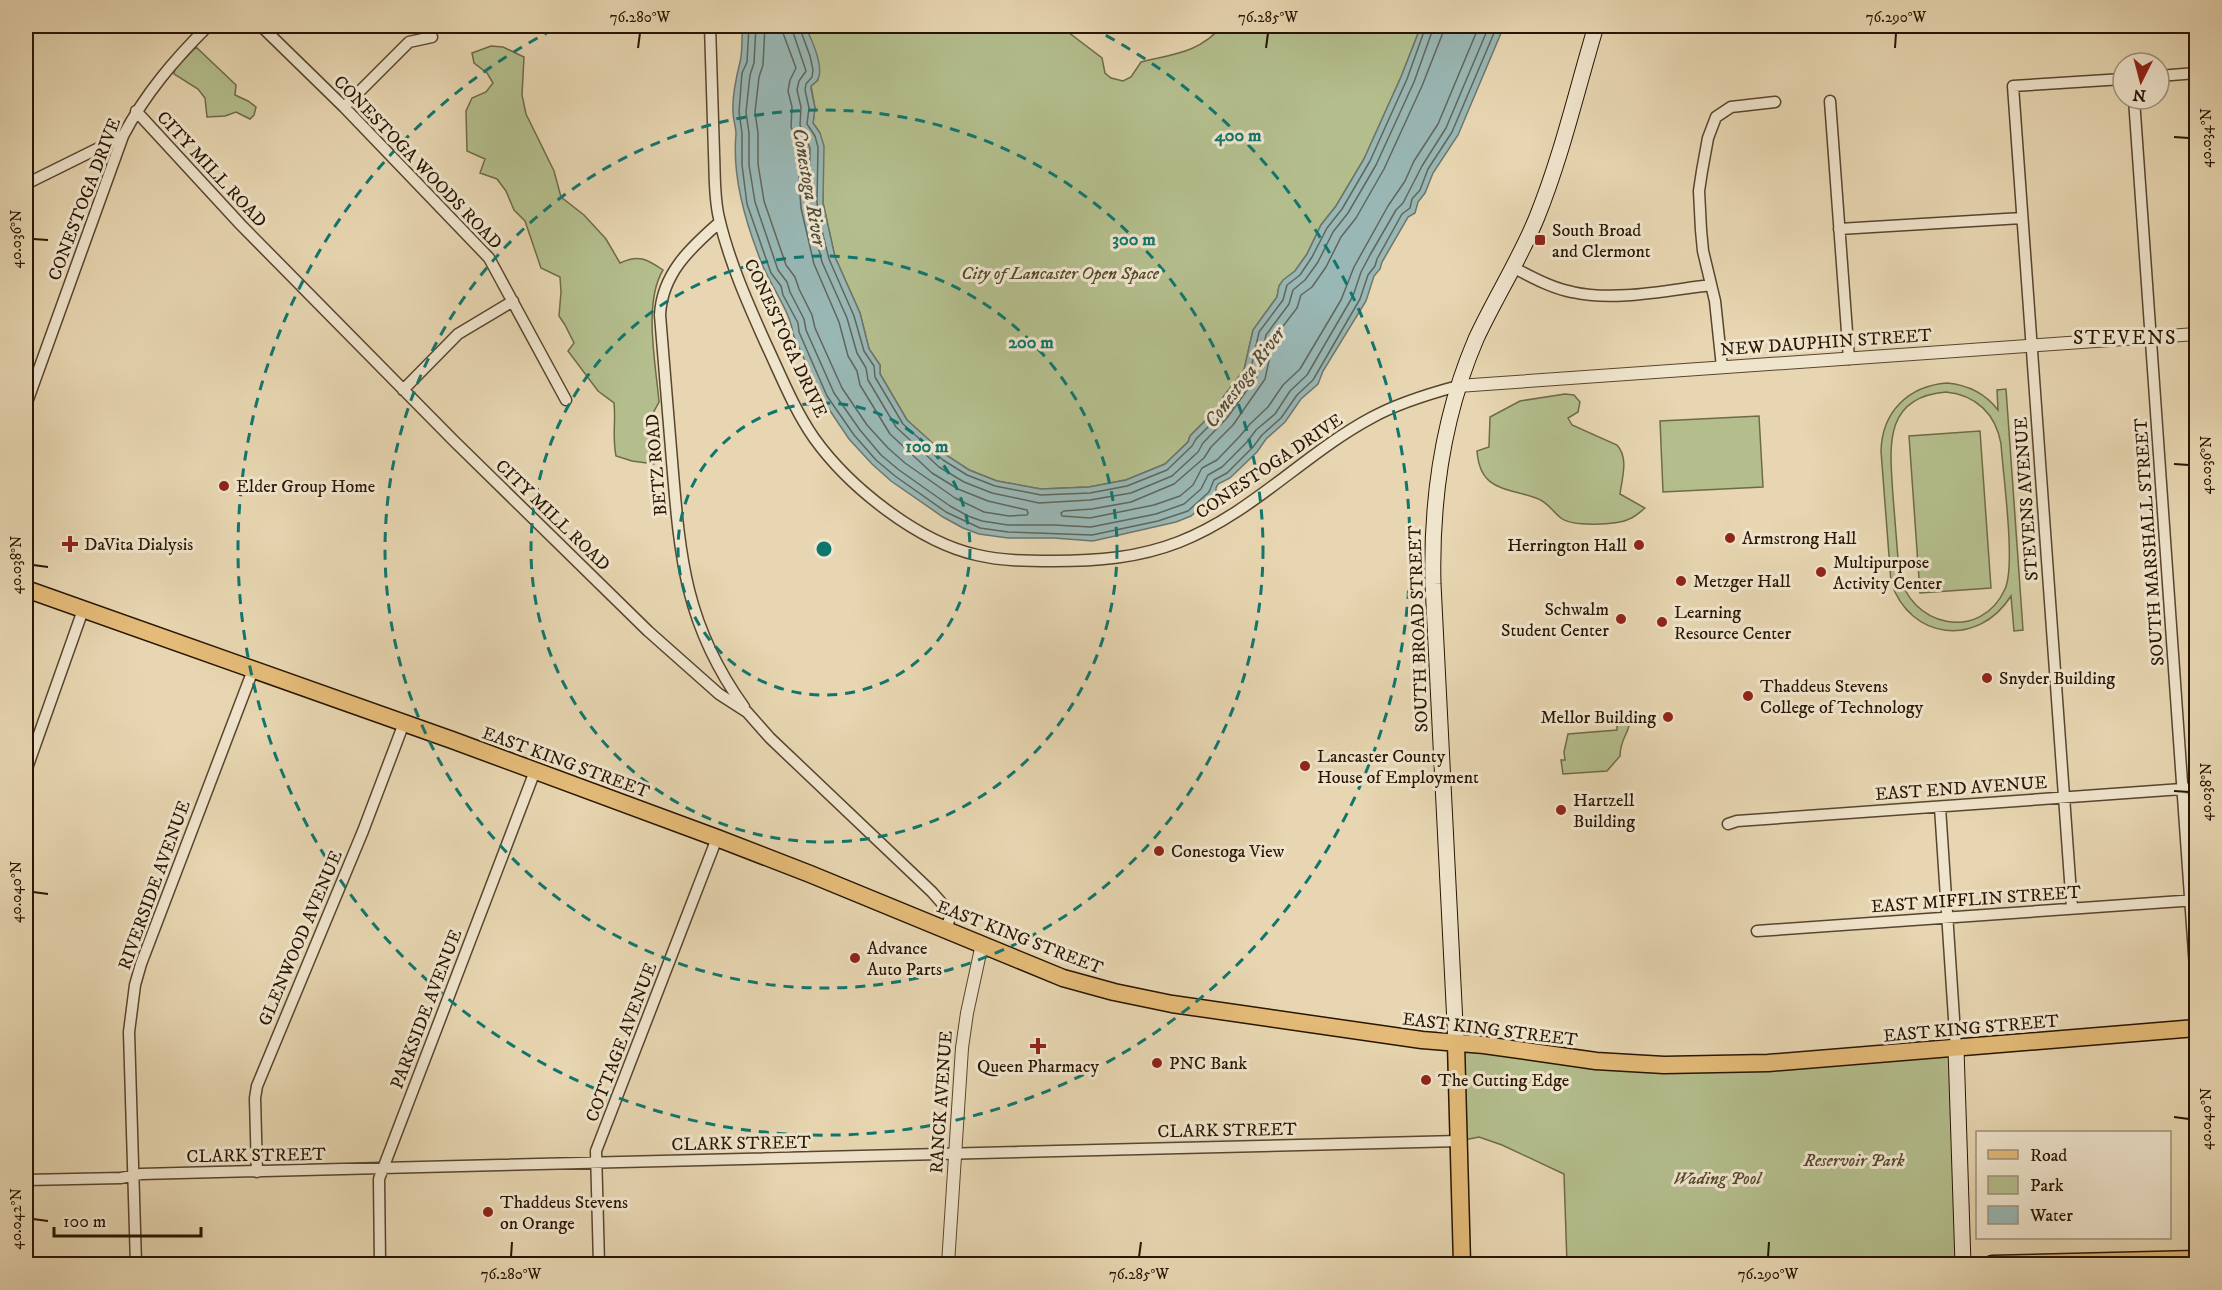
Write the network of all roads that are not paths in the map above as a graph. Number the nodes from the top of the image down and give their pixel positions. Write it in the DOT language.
graph roads {
  1 [pos="208,26"];
  2 [pos="261,26"];
  3 [pos="710,26"];
  4 [pos="1596,26"];
  5 [pos="432,37"];
  6 [pos="2196,73"];
  7 [pos="2171,75"];
  8 [pos="2111,80"];
  9 [pos="1830,101"];
  10 [pos="1775,102"];
  11 [pos="344,107"];
  12 [pos="136,111"];
  13 [pos="2135,111"];
  14 [pos="123,136"];
  15 [pos="26,184"];
  16 [pos="2022,218"];
  17 [pos="720,222"];
  18 [pos="1839,229"];
  19 [pos="1512,267"];
  20 [pos="1711,285"];
  21 [pos="513,301"];
  22 [pos="2196,334"];
  23 [pos="2151,338"];
  24 [pos="2032,346"];
  25 [pos="1849,359"];
  26 [pos="1722,367"];
  27 [pos="1458,386"];
  28 [pos="403,390"];
  29 [pos="566,400"];
  30 [pos="26,405"];
  31 [pos="26,589"];
  32 [pos="83,609"];
  33 [pos="253,670"];
  34 [pos="747,712"];
  35 [pos="404,723"];
  36 [pos="26,771"];
  37 [pos="535,771"];
  38 [pos="2196,788"];
  39 [pos="2183,789"];
  40 [pos="2064,798"];
  41 [pos="1940,807"];
  42 [pos="1728,824"];
  43 [pos="717,838"];
  44 [pos="2194,900"];
  45 [pos="2072,908"];
  46 [pos="1947,917"];
  47 [pos="946,930"];
  48 [pos="1757,931"];
  49 [pos="982,944"];
  50 [pos="2196,982"];
  51 [pos="2196,1028"];
  52 [pos="1456,1044"];
  53 [pos="1956,1049"];
  54 [pos="1459,1141"];
  55 [pos="955,1154"];
  56 [pos="596,1163"];
  57 [pos="383,1168"];
  58 [pos="257,1172"];
  59 [pos="133,1176"];
  60 [pos="26,1180"];
  61 [pos="2196,1259"];
  62 [pos="136,1264"];
  63 [pos="380,1264"];
  64 [pos="599,1264"];
  65 [pos="948,1264"];
  66 [pos="1462,1264"];
  67 [pos="1963,1264"];
  68 [pos="1992,1264"];
  1 -- 12 [label="street, CONESTOGA DRIVE"];
  2 -- 11 [label="street, CONESTOGA WOODS ROAD"];
  3 -- 17 [label="street, CONESTOGA DRIVE"];
  4 -- 19 [label="main road, SOUTH BROAD STREET"];
  5 -- 11 [label="street"];
  6 -- 7 [label="street"];
  8 -- 16 [label="street, STEVENS AVENUE"];
  9 -- 18 [label="street"];
  10 -- 20 [label="street"];
  11 -- 21 [label="street, CONESTOGA WOODS ROAD"];
  12 -- 14 [label="street, CONESTOGA DRIVE"];
  12 -- 28 [label="street, CITY MILL ROAD"];
  13 -- 23 [label="street, SOUTH MARSHALL STREET"];
  14 -- 15 [label="street"];
  14 -- 30 [label="street, CONESTOGA DRIVE"];
  16 -- 18 [label="street"];
  16 -- 24 [label="street, STEVENS AVENUE"];
  17 -- 27 [label="street, CONESTOGA DRIVE"];
  17 -- 34 [label="street, BETZ ROAD"];
  18 -- 25 [label="street"];
  19 -- 20 [label="street"];
  19 -- 27 [label="main road, SOUTH BROAD STREET"];
  20 -- 26 [label="street"];
  21 -- 28 [label="street"];
  21 -- 29 [label="street, CONESTOGA WOODS ROAD"];
  22 -- 23 [label="street, NEW DAUPHIN STREET"];
  23 -- 24 [label="street, NEW DAUPHIN STREET"];
  23 -- 39 [label="street, SOUTH MARSHALL STREET"];
  24 -- 25 [label="street, NEW DAUPHIN STREET"];
  24 -- 40 [label="street, STEVENS AVENUE"];
  25 -- 26 [label="street, NEW DAUPHIN STREET"];
  26 -- 27 [label="street, NEW DAUPHIN STREET"];
  27 -- 52 [label="main road, SOUTH BROAD STREET"];
  28 -- 34 [label="street, CITY MILL ROAD"];
  31 -- 32 [label="main road, EAST KING STREET"];
  32 -- 33 [label="main road, EAST KING STREET"];
  32 -- 36 [label="street"];
  33 -- 35 [label="main road, EAST KING STREET"];
  33 -- 59 [label="street, RIVERSIDE AVENUE"];
  34 -- 47 [label="street, CITY MILL ROAD"];
  35 -- 37 [label="main road, EAST KING STREET"];
  35 -- 58 [label="street, GLENWOOD AVENUE"];
  37 -- 43 [label="main road, EAST KING STREET"];
  37 -- 57 [label="street, PARKSIDE AVENUE"];
  38 -- 39 [label="street, EAST END AVENUE"];
  39 -- 40 [label="street, EAST END AVENUE"];
  39 -- 44 [label="street, SOUTH MARSHALL STREET"];
  40 -- 41 [label="street, EAST END AVENUE"];
  40 -- 45 [label="street, STEVENS AVENUE"];
  41 -- 42 [label="street, EAST END AVENUE"];
  41 -- 46 [label="street"];
  43 -- 47 [label="main road, EAST KING STREET"];
  43 -- 56 [label="street, COTTAGE AVENUE"];
  44 -- 45 [label="street, EAST MIFFLIN STREET"];
  44 -- 50 [label="street, SOUTH MARSHALL STREET"];
  45 -- 46 [label="street, EAST MIFFLIN STREET"];
  46 -- 48 [label="street, EAST MIFFLIN STREET"];
  46 -- 53 [label="street"];
  47 -- 49 [label="main road, EAST KING STREET"];
  49 -- 52 [label="main road, EAST KING STREET"];
  49 -- 55 [label="street, RANCK AVENUE"];
  51 -- 53 [label="main road, EAST KING STREET"];
  52 -- 53 [label="main road, EAST KING STREET"];
  52 -- 54 [label="main road"];
  53 -- 67 [label="main road"];
  54 -- 55 [label="street, CLARK STREET"];
  54 -- 66 [label="main road"];
  55 -- 56 [label="street, CLARK STREET"];
  55 -- 65 [label="street, RANCK AVENUE"];
  56 -- 57 [label="street, CLARK STREET"];
  56 -- 64 [label="street, COTTAGE AVENUE"];
  57 -- 58 [label="street, CLARK STREET"];
  57 -- 63 [label="street, PARKSIDE AVENUE"];
  58 -- 59 [label="street, CLARK STREET"];
  59 -- 60 [label="street, CLARK STREET"];
  59 -- 62 [label="street, RIVERSIDE AVENUE"];
  61 -- 68 [label="main road"];
}
